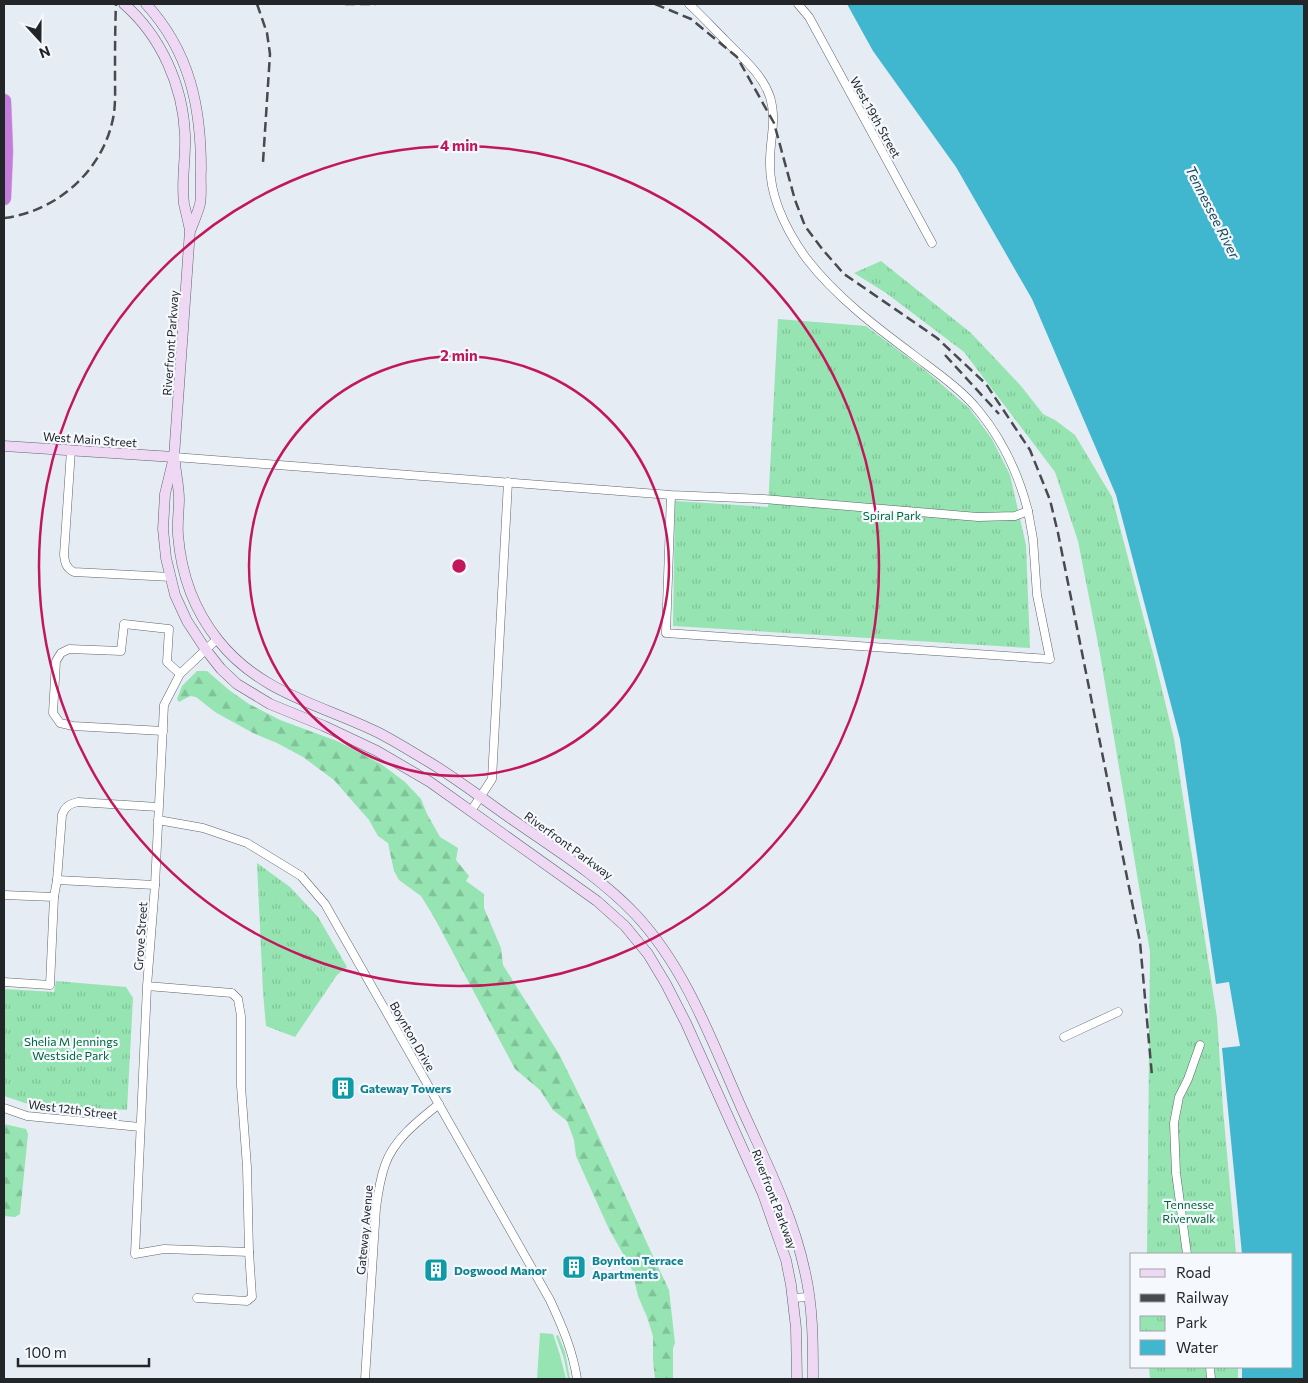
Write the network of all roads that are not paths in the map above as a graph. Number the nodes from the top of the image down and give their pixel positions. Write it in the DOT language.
graph roads {
  1 [pos="146,4"];
  2 [pos="689,4"];
  3 [pos="798,4"];
  4 [pos="127,5"];
  5 [pos="4,101"];
  6 [pos="4,190"];
  7 [pos="4,198"];
  8 [pos="190,230"];
  9 [pos="932,243"];
  10 [pos="4,446"];
  11 [pos="71,450"];
  12 [pos="174,457"];
  13 [pos="508,482"];
  14 [pos="671,495"];
  15 [pos="1028,511"];
  16 [pos="170,577"];
  17 [pos="217,639"];
  18 [pos="206,650"];
  19 [pos="180,674"];
  20 [pos="163,731"];
  21 [pos="480,797"];
  22 [pos="158,807"];
  23 [pos="471,811"];
  24 [pos="158,820"];
  25 [pos="57,880"];
  26 [pos="154,885"];
  27 [pos="4,894"];
  28 [pos="54,897"];
  29 [pos="4,982"];
  30 [pos="147,986"];
  31 [pos="1118,1012"];
  32 [pos="1064,1037"];
  33 [pos="1200,1045"];
  34 [pos="439,1104"];
  35 [pos="4,1108"];
  36 [pos="140,1128"];
  37 [pos="250,1252"];
  38 [pos="1187,1253"];
  39 [pos="808,1297"];
  40 [pos="196,1298"];
  41 [pos="793,1298"];
  42 [pos="365,1379"];
  43 [pos="577,1379"];
  44 [pos="797,1379"];
  45 [pos="813,1379"];
  1 -- 8 [label="main road, Riverfront Parkway"];
  2 -- 15 [label="street"];
  3 -- 9 [label="street, West 19th Street"];
  4 -- 8 [label="main road, Riverfront Parkway"];
  5 -- 6 [label="highway"];
  6 -- 7 [label="highway"];
  8 -- 12 [label="main road, Riverfront Parkway"];
  10 -- 11 [label="main road, West Main Street"];
  11 -- 12 [label="main road, West Main Street"];
  11 -- 16 [label="street"];
  12 -- 13 [label="street"];
  12 -- 16 [label="main road, Riverfront Parkway"];
  12 -- 17 [label="main road, Riverfront Parkway"];
  13 -- 14 [label="street"];
  13 -- 21 [label="street"];
  14 -- 15 [label="street"];
  14 -- 15 [label="street"];
  16 -- 18 [label="main road, Riverfront Parkway"];
  17 -- 18 [label="street, Grove Street"];
  17 -- 21 [label="main road, Riverfront Parkway"];
  18 -- 19 [label="street, Grove Street"];
  18 -- 23 [label="main road, Riverfront Parkway"];
  19 -- 20 [label="street, Grove Street"];
  19 -- 20 [label="street"];
  20 -- 22 [label="street, Grove Street"];
  21 -- 23 [label="street"];
  21 -- 39 [label="main road, Riverfront Parkway"];
  22 -- 24 [label="street, Grove Street"];
  22 -- 25 [label="street"];
  23 -- 41 [label="main road, Riverfront Parkway"];
  24 -- 26 [label="street, Grove Street"];
  24 -- 34 [label="street, Boynton Drive"];
  25 -- 26 [label="street"];
  25 -- 28 [label="street"];
  26 -- 30 [label="street, Grove Street"];
  27 -- 28 [label="street"];
  28 -- 29 [label="street"];
  30 -- 36 [label="street, Grove Street"];
  30 -- 37 [label="street"];
  31 -- 32 [label="street"];
  33 -- 38 [label="street"];
  34 -- 42 [label="street, Gateway Avenue"];
  34 -- 43 [label="street, Boynton Drive"];
  35 -- 36 [label="street, West 12th Street"];
  36 -- 37 [label="street, Grove Street"];
  37 -- 40 [label="street"];
  39 -- 41 [label="street"];
  39 -- 45 [label="main road, Riverfront Parkway"];
  41 -- 44 [label="main road, Riverfront Parkway"];
}
